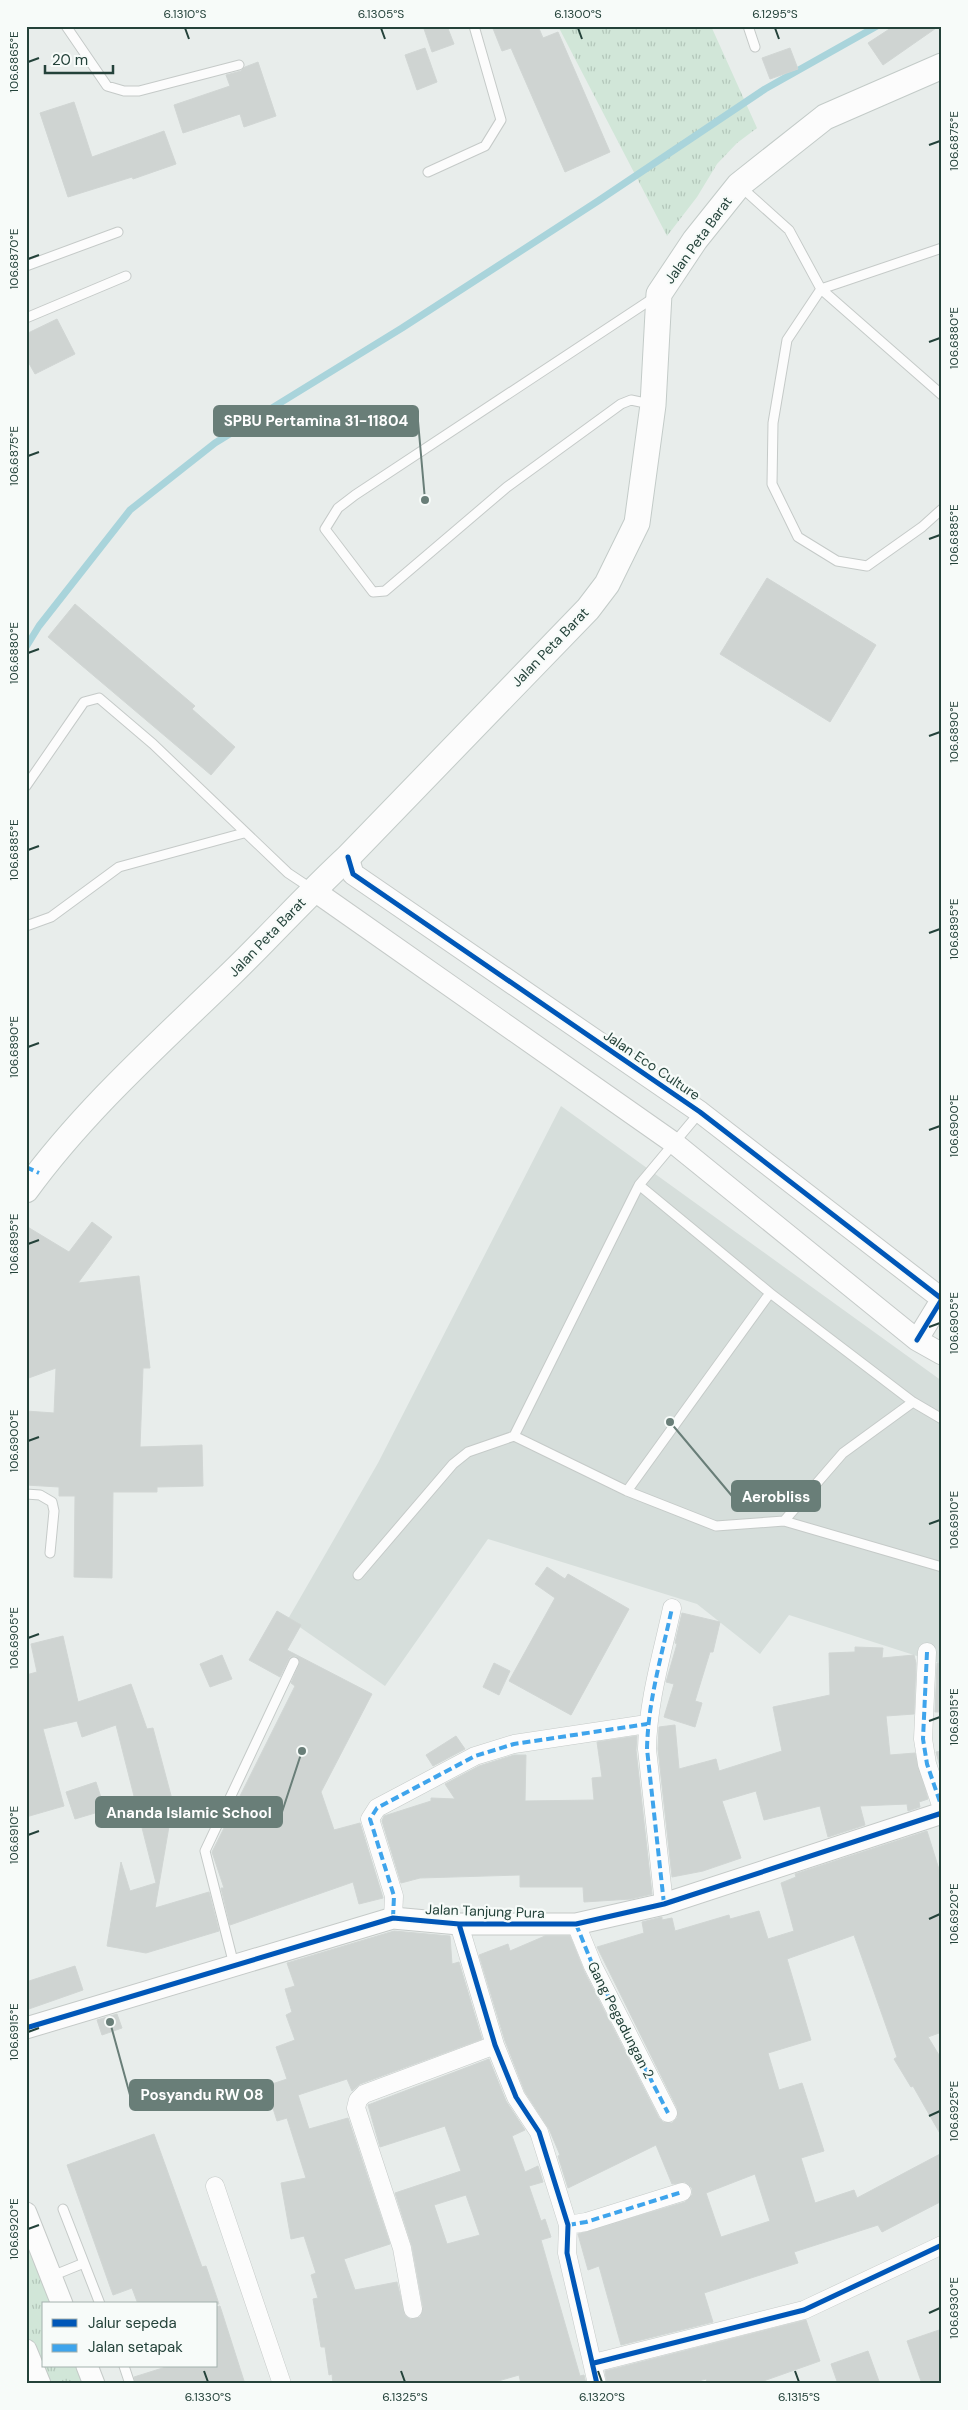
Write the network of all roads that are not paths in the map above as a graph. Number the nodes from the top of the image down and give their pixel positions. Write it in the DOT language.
graph roads {
  1 [pos="66,26"];
  2 [pos="474,26"];
  3 [pos="748,26"];
  4 [pos="755,47"];
  5 [pos="239,65"];
  6 [pos="942,66"];
  7 [pos="428,172"];
  8 [pos="739,186"];
  9 [pos="118,232"];
  10 [pos="942,248"];
  11 [pos="26,266"];
  12 [pos="126,276"];
  13 [pos="821,289"];
  14 [pos="659,294"];
  15 [pos="26,318"];
  16 [pos="942,395"];
  17 [pos="653,405"];
  18 [pos="942,509"];
  19 [pos="26,786"];
  20 [pos="244,832"];
  21 [pos="348,857"];
  22 [pos="312,890"];
  23 [pos="26,926"];
  24 [pos="700,1112"];
  25 [pos="674,1144"];
  26 [pos="30,1177"];
  27 [pos="639,1184"];
  28 [pos="770,1293"];
  29 [pos="942,1299"];
  30 [pos="917,1340"];
  31 [pos="942,1354"];
  32 [pos="913,1402"];
  33 [pos="941,1418"];
  34 [pos="514,1436"];
  35 [pos="627,1491"];
  36 [pos="26,1494"];
  37 [pos="784,1522"];
  38 [pos="50,1553"];
  39 [pos="942,1567"];
  40 [pos="358,1575"];
  41 [pos="672,1608"];
  42 [pos="927,1652"];
  43 [pos="294,1662"];
  44 [pos="648,1724"];
  45 [pos="942,1808"];
  46 [pos="942,1814"];
  47 [pos="664,1904"];
  48 [pos="393,1918"];
  49 [pos="459,1924"];
  50 [pos="576,1924"];
  51 [pos="234,1964"];
  52 [pos="26,2028"];
  53 [pos="495,2044"];
  54 [pos="668,2113"];
  55 [pos="215,2186"];
  56 [pos="682,2192"];
  57 [pos="63,2209"];
  58 [pos="26,2213"];
  59 [pos="568,2225"];
  60 [pos="942,2245"];
  61 [pos="84,2263"];
  62 [pos="52,2276"];
  63 [pos="61,2302"];
  64 [pos="99,2302"];
  65 [pos="413,2309"];
  66 [pos="26,2350"];
  67 [pos="594,2363"];
  68 [pos="88,2368"];
  69 [pos="125,2368"];
  70 [pos="40,2384"];
  71 [pos="94,2384"];
  72 [pos="130,2384"];
  73 [pos="282,2384"];
  74 [pos="597,2384"];
  1 -- 5 [label="lane"];
  2 -- 7 [label="lane"];
  3 -- 4 [label="lane"];
  6 -- 8 [label="main road, Jalan Peta Barat"];
  8 -- 13 [label="lane"];
  8 -- 14 [label="main road, Jalan Peta Barat"];
  9 -- 11 [label="lane"];
  10 -- 13 [label="lane"];
  12 -- 15 [label="lane"];
  13 -- 16 [label="lane"];
  13 -- 18 [label="lane"];
  14 -- 17 [label="main road, Jalan Peta Barat"];
  14 -- 17 [label="lane"];
  17 -- 21 [label="main road, Jalan Peta Barat"];
  19 -- 20 [label="lane"];
  20 -- 22 [label="lane"];
  20 -- 23 [label="lane"];
  21 -- 22 [label="main road, Jalan Peta Barat"];
  21 -- 24 [label="street, Jalan Eco Culture"];
  22 -- 25 [label="street"];
  22 -- 26 [label="main road, Jalan Peta Barat"];
  24 -- 25 [label="lane"];
  24 -- 29 [label="street, Jalan Eco Culture"];
  25 -- 27 [label="lane"];
  25 -- 30 [label="street"];
  27 -- 28 [label="lane"];
  27 -- 34 [label="lane"];
  28 -- 32 [label="lane"];
  28 -- 35 [label="lane"];
  29 -- 30 [label="street"];
  30 -- 31 [label="street"];
  32 -- 33 [label="lane"];
  32 -- 37 [label="lane"];
  34 -- 35 [label="lane"];
  34 -- 40 [label="lane"];
  35 -- 37 [label="lane"];
  36 -- 38 [label="lane"];
  37 -- 39 [label="lane"];
  41 -- 44 [label="street"];
  42 -- 45 [label="street"];
  43 -- 51 [label="lane"];
  44 -- 47 [label="street"];
  44 -- 48 [label="street"];
  46 -- 47 [label="street, Jalan Tanjung Pura"];
  47 -- 50 [label="street, Jalan Tanjung Pura"];
  48 -- 49 [label="street, Jalan Tanjung Pura"];
  48 -- 51 [label="street, Jalan Tanjung Pura"];
  49 -- 50 [label="street, Jalan Tanjung Pura"];
  49 -- 53 [label="street"];
  50 -- 54 [label="street, Gang Pegadungan 2"];
  51 -- 52 [label="street, Jalan Tanjung Pura"];
  53 -- 59 [label="street"];
  53 -- 65 [label="street"];
  55 -- 73 [label="street"];
  56 -- 59 [label="street"];
  57 -- 61 [label="lane"];
  58 -- 62 [label="street"];
  59 -- 67 [label="street"];
  60 -- 67 [label="street"];
  61 -- 62 [label="lane"];
  61 -- 64 [label="lane"];
  62 -- 63 [label="street"];
  66 -- 70 [label="street"];
  67 -- 74 [label="street"];
  68 -- 71 [label="street"];
  69 -- 72 [label="lane"];
}
